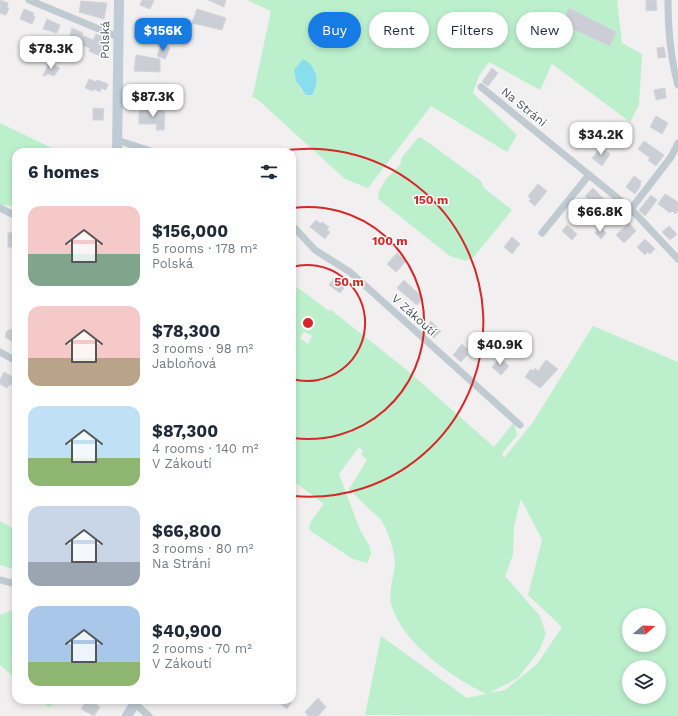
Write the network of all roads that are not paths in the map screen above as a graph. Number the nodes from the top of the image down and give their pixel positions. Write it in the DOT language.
graph roads {
  1 [pos="28,0"];
  2 [pos="119,0"];
  3 [pos="668,0"];
  4 [pos="118,37"];
  5 [pos="678,85"];
  6 [pos="482,87"];
  7 [pos="117,140"];
  8 [pos="678,144"];
  9 [pos="117,148"];
  10 [pos="142,148"];
  11 [pos="589,175"];
  12 [pos="0,208"];
  13 [pos="631,209"];
  14 [pos="12,214"];
  15 [pos="296,229"];
  16 [pos="542,233"];
  17 [pos="678,259"];
  18 [pos="0,352"];
  19 [pos="12,359"];
  20 [pos="520,425"];
  21 [pos="0,580"];
  22 [pos="12,583"];
  23 [pos="135,704"];
  24 [pos="138,704"];
  25 [pos="127,716"];
  26 [pos="149,716"];
  1 -- 4 [label="street"];
  2 -- 4 [label="street, Polská"];
  3 -- 5 [label="street"];
  4 -- 7 [label="street, Polská"];
  6 -- 11 [label="street, Na Stráni"];
  7 -- 9 [label="street, Polská"];
  7 -- 10 [label="street"];
  8 -- 13 [label="street"];
  11 -- 13 [label="street, Na Stráni"];
  11 -- 16 [label="street"];
  12 -- 14 [label="street"];
  13 -- 17 [label="street, Na Stráni"];
  15 -- 20 [label="street, V Zákoutí"];
  18 -- 19 [label="street"];
  21 -- 22 [label="street"];
  23 -- 25 [label="street"];
  24 -- 26 [label="street"];
}
